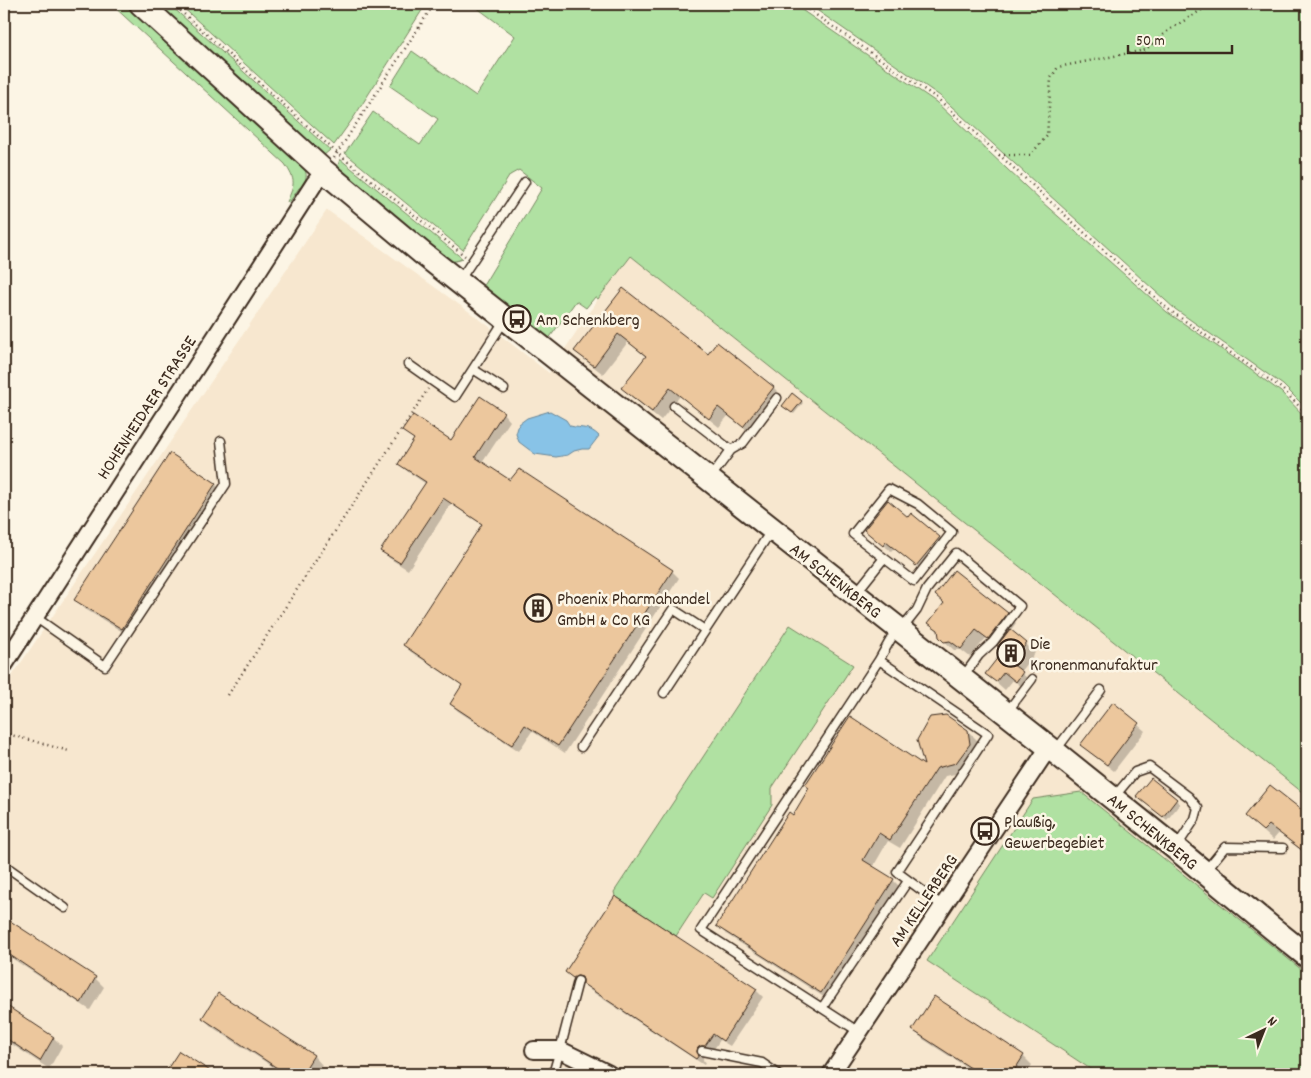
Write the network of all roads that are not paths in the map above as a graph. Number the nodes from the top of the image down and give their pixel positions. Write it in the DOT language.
graph roads {
  1 [pos="140,4"];
  2 [pos="324,171"];
  3 [pos="524,182"];
  4 [pos="458,282"];
  5 [pos="505,319"];
  6 [pos="408,364"];
  7 [pos="473,369"];
  8 [pos="504,390"];
  9 [pos="777,398"];
  10 [pos="674,406"];
  11 [pos="221,441"];
  12 [pos="731,450"];
  13 [pos="708,480"];
  14 [pos="772,530"];
  15 [pos="884,558"];
  16 [pos="855,595"];
  17 [pos="35,617"];
  18 [pos="899,629"];
  19 [pos="705,630"];
  20 [pos="879,660"];
  21 [pos="4,665"];
  22 [pos="962,679"];
  23 [pos="1032,679"];
  24 [pos="1101,690"];
  25 [pos="664,693"];
  26 [pos="1006,714"];
  27 [pos="581,747"];
  28 [pos="1052,750"];
  29 [pos="1113,799"];
  30 [pos="1175,848"];
  31 [pos="1283,848"];
  32 [pos="4,865"];
  33 [pos="1205,872"];
  34 [pos="908,881"];
  35 [pos="943,906"];
  36 [pos="64,908"];
  37 [pos="1307,956"];
  38 [pos="578,981"];
  39 [pos="822,1008"];
  40 [pos="859,1032"];
  41 [pos="534,1050"];
  42 [pos="560,1050"];
  43 [pos="702,1051"];
  44 [pos="553,1074"];
  45 [pos="609,1074"];
  46 [pos="778,1074"];
  47 [pos="831,1074"];
  1 -- 2 [label="main road, AM SCHENKBERG"];
  2 -- 4 [label="main road, AM SCHENKBERG"];
  2 -- 17 [label="street, HOHENHEIDAER STRASSE"];
  3 -- 4 [label="lane"];
  4 -- 5 [label="main road, AM SCHENKBERG"];
  5 -- 7 [label="lane"];
  5 -- 13 [label="main road, AM SCHENKBERG"];
  6 -- 7 [label="lane"];
  7 -- 8 [label="lane"];
  9 -- 12 [label="lane"];
  10 -- 12 [label="lane"];
  11 -- 17 [label="lane"];
  12 -- 13 [label="lane"];
  13 -- 14 [label="main road, AM SCHENKBERG"];
  14 -- 16 [label="main road, AM SCHENKBERG"];
  14 -- 19 [label="lane"];
  15 -- 15 [label="lane"];
  15 -- 16 [label="lane"];
  16 -- 18 [label="main road, AM SCHENKBERG"];
  17 -- 21 [label="street, HOHENHEIDAER STRASSE"];
  18 -- 20 [label="lane"];
  18 -- 22 [label="main road, AM SCHENKBERG"];
  18 -- 22 [label="lane"];
  19 -- 25 [label="lane"];
  19 -- 27 [label="lane"];
  20 -- 34 [label="lane"];
  20 -- 39 [label="lane"];
  22 -- 26 [label="main road, AM SCHENKBERG"];
  23 -- 26 [label="lane"];
  24 -- 28 [label="lane"];
  26 -- 28 [label="main road, AM SCHENKBERG"];
  28 -- 29 [label="main road, AM SCHENKBERG"];
  28 -- 35 [label="street, AM KELLERBERG"];
  29 -- 30 [label="main road, AM SCHENKBERG"];
  29 -- 30 [label="lane"];
  30 -- 33 [label="main road, AM SCHENKBERG"];
  31 -- 33 [label="lane"];
  32 -- 36 [label="lane"];
  33 -- 37 [label="main road, AM SCHENKBERG"];
  34 -- 35 [label="lane"];
  34 -- 39 [label="lane"];
  35 -- 40 [label="street, AM KELLERBERG"];
  38 -- 42 [label="lane"];
  39 -- 40 [label="lane"];
  40 -- 47 [label="street, AM KELLERBERG"];
  41 -- 42 [label="street"];
  42 -- 44 [label="lane"];
  42 -- 45 [label="street"];
  43 -- 46 [label="lane"];
}
